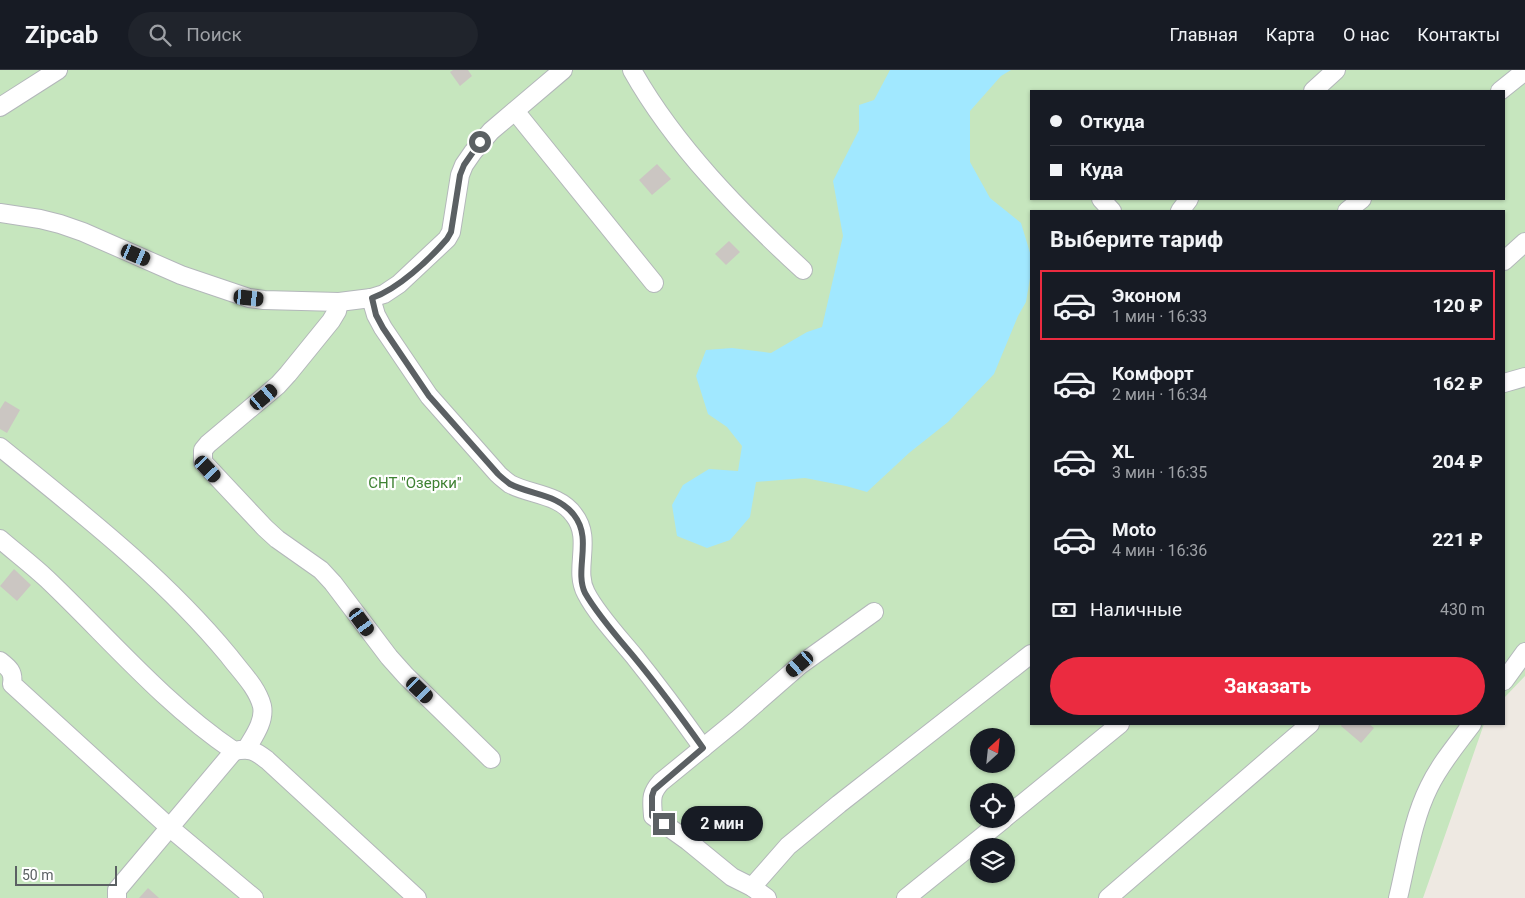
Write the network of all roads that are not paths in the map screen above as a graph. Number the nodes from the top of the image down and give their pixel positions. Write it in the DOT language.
graph roads {
  1 [pos="58,70"];
  2 [pos="563,70"];
  3 [pos="632,70"];
  4 [pos="1336,70"];
  5 [pos="1525,71"];
  6 [pos="1314,90"];
  7 [pos="1501,90"];
  8 [pos="0,107"];
  9 [pos="515,111"];
  10 [pos="1102,200"];
  11 [pos="1361,200"];
  12 [pos="1111,210"];
  13 [pos="1348,210"];
  14 [pos="0,213"];
  15 [pos="1525,242"];
  16 [pos="1505,260"];
  17 [pos="804,270"];
  18 [pos="654,284"];
  19 [pos="372,298"];
  20 [pos="339,302"];
  21 [pos="1525,377"];
  22 [pos="1505,383"];
  23 [pos="0,447"];
  24 [pos="0,539"];
  25 [pos="874,612"];
  26 [pos="1525,652"];
  27 [pos="1030,655"];
  28 [pos="0,661"];
  29 [pos="1505,680"];
  30 [pos="1119,725"];
  31 [pos="1309,725"];
  32 [pos="1471,725"];
  33 [pos="703,748"];
  34 [pos="241,749"];
  35 [pos="491,759"];
  36 [pos="1015,810"];
  37 [pos="169,827"];
  38 [pos="993,828"];
  39 [pos="752,887"];
  40 [pos="118,898"];
  41 [pos="254,898"];
  42 [pos="417,898"];
  43 [pos="767,898"];
  44 [pos="906,898"];
  45 [pos="1108,898"];
  46 [pos="1398,898"];
  1 -- 8 [label="street"];
  2 -- 9 [label="street"];
  3 -- 17 [label="street"];
  4 -- 6 [label="street"];
  5 -- 7 [label="street"];
  9 -- 18 [label="street"];
  9 -- 19 [label="street"];
  10 -- 12 [label="street"];
  11 -- 13 [label="street"];
  14 -- 20 [label="street"];
  15 -- 16 [label="street"];
  19 -- 20 [label="street"];
  19 -- 33 [label="street"];
  20 -- 35 [label="street"];
  21 -- 22 [label="street"];
  23 -- 34 [label="street"];
  24 -- 34 [label="street"];
  25 -- 33 [label="street"];
  26 -- 29 [label="street"];
  27 -- 39 [label="street"];
  28 -- 37 [label="street"];
  30 -- 36 [label="street"];
  31 -- 45 [label="street"];
  32 -- 46 [label="street"];
  33 -- 39 [label="street"];
  34 -- 37 [label="street"];
  34 -- 42 [label="street"];
  37 -- 40 [label="street"];
  37 -- 41 [label="street"];
  38 -- 44 [label="street"];
  39 -- 43 [label="street"];
}
